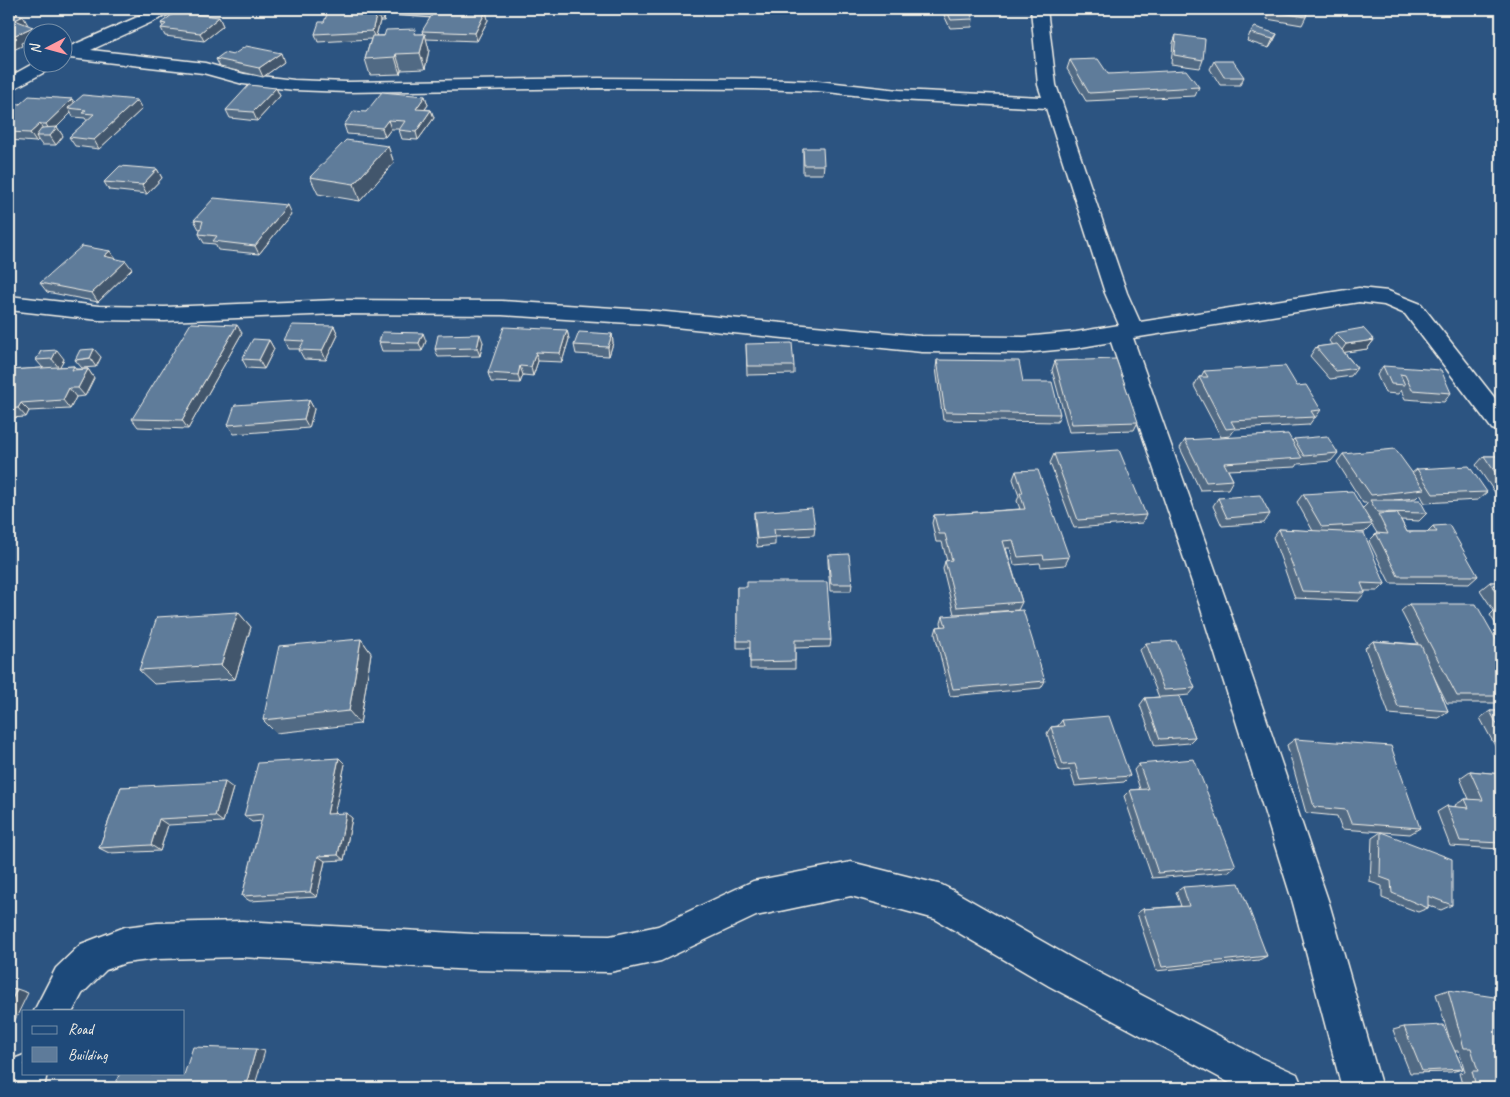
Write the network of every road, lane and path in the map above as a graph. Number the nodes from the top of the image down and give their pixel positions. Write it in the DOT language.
graph roads {
  1 [pos="168,9"];
  2 [pos="388,9"];
  3 [pos="1039,9"];
  4 [pos="433,12"];
  5 [pos="72,52"];
  6 [pos="72,56"];
  7 [pos="31,72"];
  8 [pos="9,84"];
  9 [pos="1052,103"];
  10 [pos="9,303"];
  11 [pos="1126,332"];
  12 [pos="1501,423"];
  13 [pos="54,1010"];
  14 [pos="28,1074"];
  15 [pos="24,1088"];
  16 [pos="1283,1088"];
  17 [pos="1362,1088"];
  1 -- 5 [label="street"];
  2 -- 4 [label="street"];
  3 -- 9 [label="street"];
  6 -- 9 [label="street"];
  7 -- 8 [label="street"];
  9 -- 11 [label="street"];
  10 -- 11 [label="street"];
  11 -- 12 [label="street"];
  11 -- 17 [label="street"];
  13 -- 16 [label="street"];
  14 -- 15 [label="street"];
}
